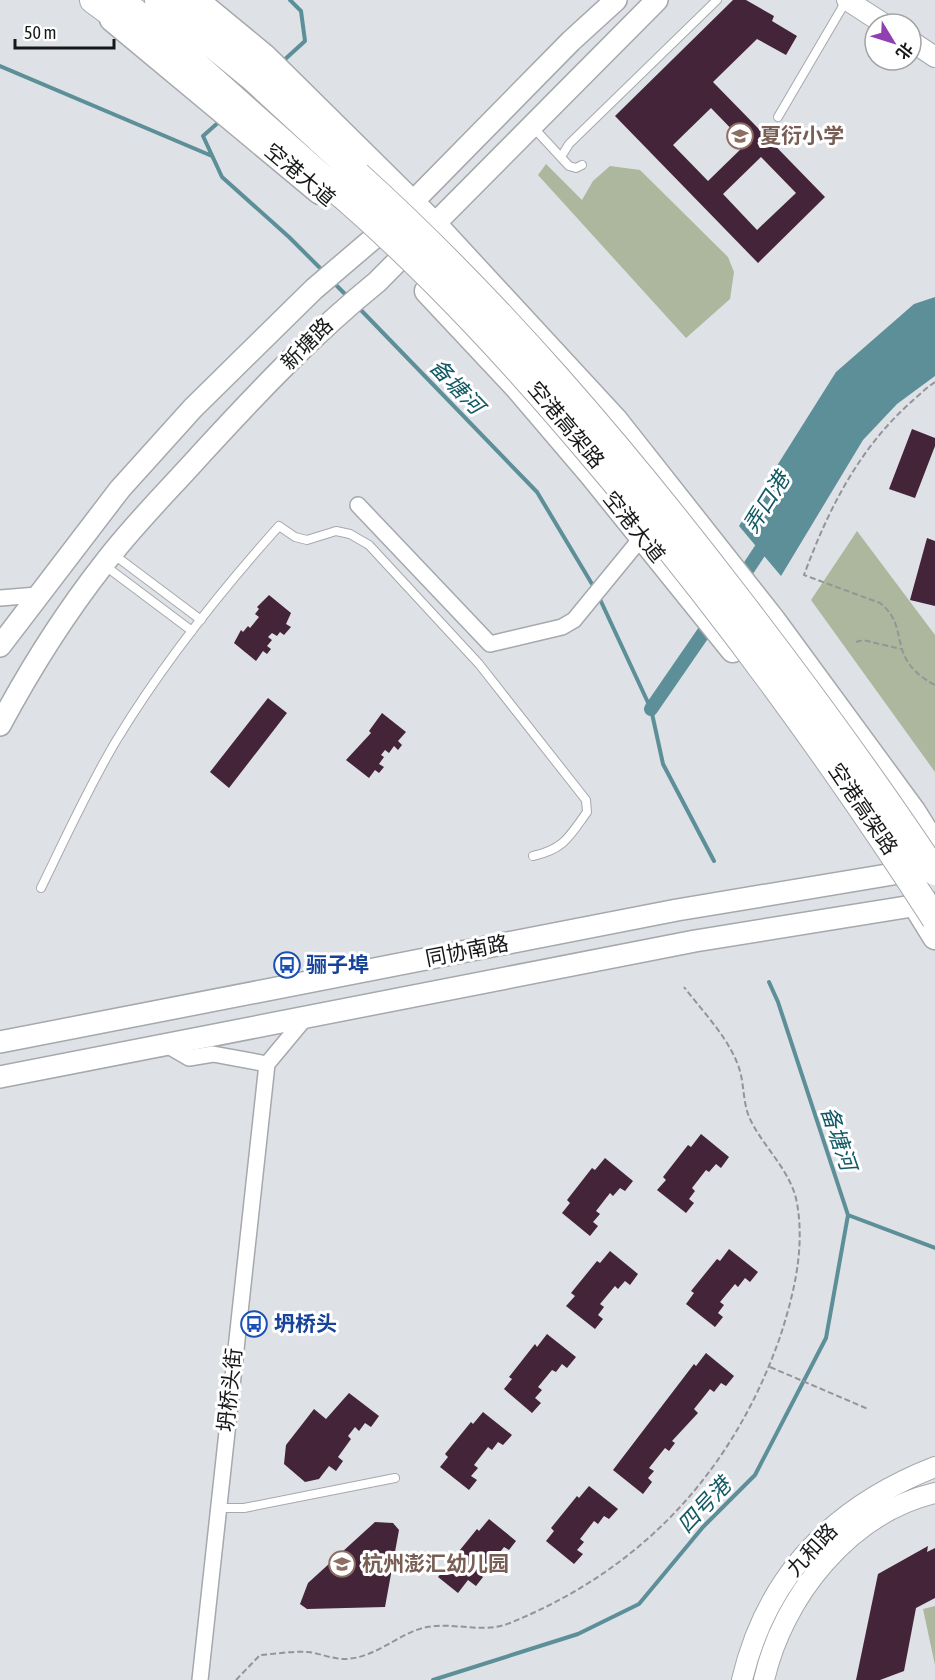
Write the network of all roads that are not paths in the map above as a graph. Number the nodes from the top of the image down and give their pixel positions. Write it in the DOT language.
graph roads {
  1 [pos="91,0"];
  2 [pos="120,0"];
  3 [pos="158,0"];
  4 [pos="190,0"];
  5 [pos="196,0"];
  6 [pos="616,0"];
  7 [pos="657,0"];
  8 [pos="717,0"];
  9 [pos="847,0"];
  10 [pos="866,12"];
  11 [pos="269,71"];
  12 [pos="234,114"];
  13 [pos="778,117"];
  14 [pos="531,126"];
  15 [pos="561,157"];
  16 [pos="582,165"];
  17 [pos="412,202"];
  18 [pos="434,224"];
  19 [pos="374,238"];
  20 [pos="397,261"];
  21 [pos="358,504"];
  22 [pos="642,537"];
  23 [pos="108,559"];
  24 [pos="37,595"];
  25 [pos="0,597"];
  26 [pos="201,620"];
  27 [pos="192,631"];
  28 [pos="0,646"];
  29 [pos="0,725"];
  30 [pos="935,846"];
  31 [pos="532,856"];
  32 [pos="935,866"];
  33 [pos="935,872"];
  34 [pos="896,874"];
  35 [pos="41,888"];
  36 [pos="929,909"];
  37 [pos="935,937"];
  38 [pos="307,1016"];
  39 [pos="0,1042"];
  40 [pos="165,1044"];
  41 [pos="267,1064"];
  42 [pos="0,1077"];
  43 [pos="935,1467"];
  44 [pos="395,1478"];
  45 [pos="935,1493"];
  46 [pos="217,1508"];
  47 [pos="200,1680"];
  48 [pos="742,1680"];
  49 [pos="764,1680"];
  1 -- 12 [label="highway"];
  2 -- 12 [label="highway, 空港高架路"];
  3 -- 11 [label="highway, 空港高架路"];
  4 -- 11 [label="highway"];
  5 -- 11 [label="main road"];
  6 -- 17 [label="main road, 新塘路"];
  7 -- 14 [label="main road, 新塘路"];
  8 -- 15 [label="lane"];
  9 -- 10 [label="street"];
  9 -- 13 [label="lane"];
  11 -- 17 [label="main road"];
  11 -- 33 [label="highway, 空港高架路, bridge"];
  12 -- 19 [label="main road, 空港大道"];
  12 -- 36 [label="highway, 空港高架路, bridge"];
  14 -- 15 [label="lane"];
  14 -- 18 [label="main road, 新塘路"];
  15 -- 16 [label="lane"];
  17 -- 18 [label="main road"];
  17 -- 19 [label="main road, 新塘路"];
  18 -- 20 [label="main road, 新塘路"];
  18 -- 30 [label="main road"];
  19 -- 20 [label="main road, 空港大道"];
  19 -- 24 [label="main road, 新塘路"];
  20 -- 22 [label="main road, 空港大道"];
  20 -- 23 [label="main road, 新塘路"];
  21 -- 22 [label="street"];
  22 -- 34 [label="main road, 空港大道"];
  23 -- 26 [label="lane"];
  23 -- 27 [label="lane"];
  23 -- 29 [label="main road, 新塘路"];
  24 -- 25 [label="street"];
  24 -- 28 [label="main road, 新塘路"];
  26 -- 27 [label="lane"];
  26 -- 31 [label="lane"];
  27 -- 35 [label="lane"];
  32 -- 34 [label="main road, 同协南路"];
  34 -- 36 [label="main road, 空港大道"];
  34 -- 39 [label="main road, 同协南路"];
  36 -- 37 [label="main road, 空港大道"];
  36 -- 38 [label="main road, 同协南路"];
  38 -- 40 [label="main road, 同协南路"];
  38 -- 41 [label="street"];
  40 -- 41 [label="street"];
  40 -- 42 [label="main road, 同协南路"];
  41 -- 46 [label="street, 坍桥头街"];
  43 -- 48 [label="street, 九和路"];
  44 -- 46 [label="lane"];
  45 -- 49 [label="street, 九和路"];
  46 -- 47 [label="street, 坍桥头街"];
}
